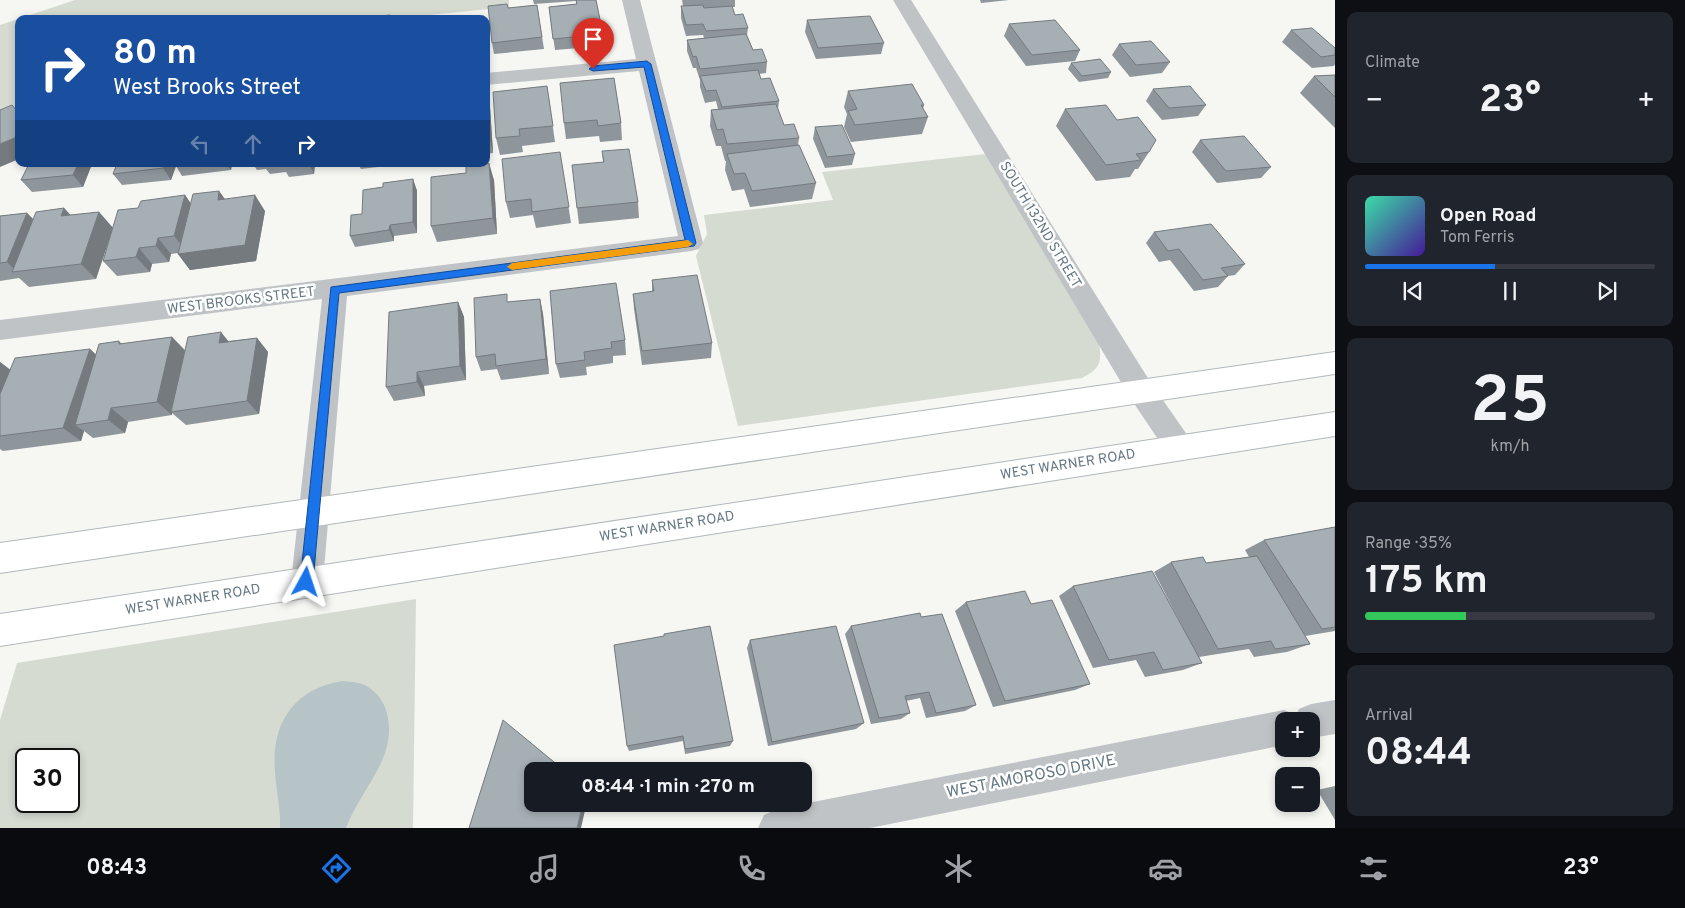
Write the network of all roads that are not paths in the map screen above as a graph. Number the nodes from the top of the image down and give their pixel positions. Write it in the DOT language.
graph roads {
  1 [pos="631,0"];
  2 [pos="902,0"];
  3 [pos="647,64"];
  4 [pos="490,79"];
  5 [pos="335,290"];
  6 [pos="0,330"];
  7 [pos="1335,363"];
  8 [pos="1141,391"];
  9 [pos="1335,424"];
  10 [pos="1180,448"];
  11 [pos="312,513"];
  12 [pos="0,558"];
  13 [pos="306,582"];
  14 [pos="0,630"];
  15 [pos="1335,717"];
  16 [pos="1320,720"];
  17 [pos="1275,729"];
  18 [pos="777,828"];
  1 -- 3 [label="street"];
  2 -- 8 [label="street, SOUTH 132ND STREET"];
  3 -- 4 [label="street"];
  3 -- 5 [label="street, WEST BROOKS STREET"];
  5 -- 6 [label="street, WEST BROOKS STREET"];
  5 -- 11 [label="street"];
  7 -- 8 [label="main road"];
  8 -- 10 [label="street, SOUTH 132ND STREET"];
  8 -- 11 [label="main road"];
  9 -- 10 [label="main road, WEST WARNER ROAD"];
  10 -- 13 [label="main road, WEST WARNER ROAD"];
  11 -- 12 [label="main road"];
  11 -- 13 [label="street"];
  13 -- 14 [label="main road, WEST WARNER ROAD"];
  15 -- 16 [label="street"];
  17 -- 18 [label="street, WEST AMOROSO DRIVE"];
}
